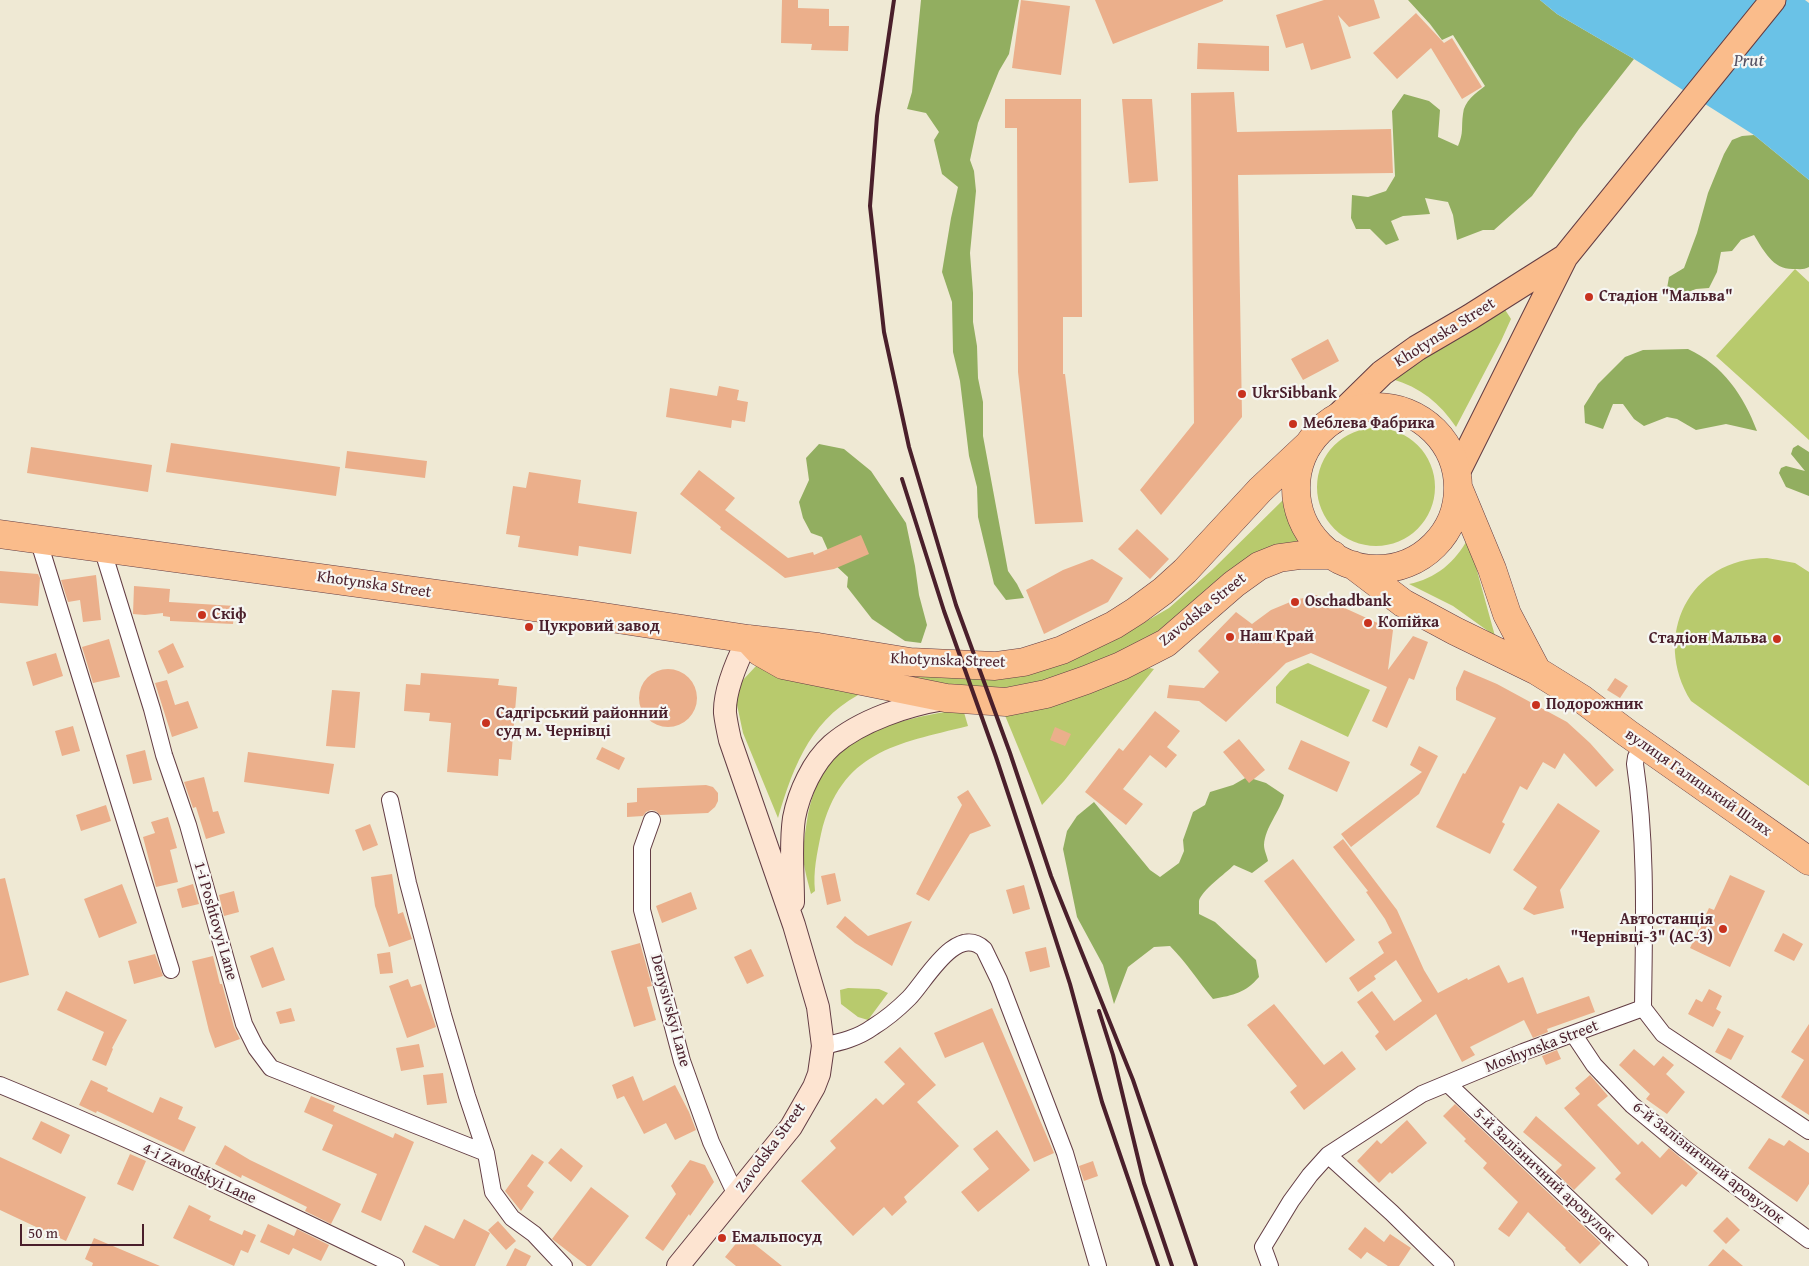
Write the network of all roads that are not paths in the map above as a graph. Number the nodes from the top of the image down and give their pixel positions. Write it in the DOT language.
graph roads {
  1 [pos="1773,0"];
  2 [pos="1565,257"];
  3 [pos="1333,420"];
  4 [pos="1309,444"];
  5 [pos="1457,480"];
  6 [pos="0,534"];
  7 [pos="38,539"];
  8 [pos="102,548"];
  9 [pos="1343,560"];
  10 [pos="748,639"];
  11 [pos="1537,672"];
  12 [pos="946,698"];
  13 [pos="1645,745"];
  14 [pos="390,800"];
  15 [pos="652,820"];
  16 [pos="1809,861"];
  17 [pos="794,926"];
  18 [pos="171,970"];
  19 [pos="1643,1008"];
  20 [pos="1574,1035"];
  21 [pos="823,1046"];
  22 [pos="1448,1084"];
  23 [pos="0,1086"];
  24 [pos="1809,1131"];
  25 [pos="486,1153"];
  26 [pos="1328,1155"];
  27 [pos="736,1195"];
  28 [pos="1809,1240"];
  29 [pos="396,1266"];
  30 [pos="564,1266"];
  31 [pos="678,1266"];
  32 [pos="1098,1266"];
  33 [pos="1270,1266"];
  34 [pos="1446,1266"];
  35 [pos="1640,1266"];
  1 -- 2 [label="main road, Khotynska Street"];
  2 -- 3 [label="main road, Khotynska Street"];
  2 -- 5 [label="main road, Khotynska Street"];
  3 -- 4 [label="highway"];
  3 -- 5 [label="highway"];
  4 -- 9 [label="highway"];
  4 -- 10 [label="highway, Khotynska Street"];
  5 -- 9 [label="highway"];
  5 -- 11 [label="highway"];
  6 -- 7 [label="highway, Khotynska Street"];
  7 -- 8 [label="highway, Khotynska Street"];
  7 -- 18 [label="street"];
  8 -- 10 [label="highway, Khotynska Street"];
  8 -- 25 [label="street, 1-i Poshtovyi Lane"];
  9 -- 11 [label="highway, вулиця Галицький Шлях"];
  9 -- 12 [label="highway, Zavodska Street"];
  10 -- 12 [label="highway, Khotynska Street"];
  10 -- 17 [label="main road, Zavodska Street"];
  11 -- 13 [label="highway, вулиця Галицький Шлях"];
  12 -- 17 [label="main road, Zavodska Street"];
  13 -- 16 [label="highway, вулиця Галицький Шлях"];
  13 -- 19 [label="street"];
  14 -- 25 [label="street"];
  15 -- 27 [label="street, Denysivskyi Lane"];
  17 -- 21 [label="main road, Zavodska Street"];
  19 -- 20 [label="street, Moshynska Street"];
  19 -- 24 [label="street"];
  20 -- 22 [label="street, Moshynska Street"];
  20 -- 28 [label="street, 6-й Залізничний аровулок"];
  21 -- 27 [label="main road, Zavodska Street"];
  21 -- 32 [label="street"];
  22 -- 26 [label="street, Moshynska Street"];
  22 -- 35 [label="street, 5-й Залізничний аровулок"];
  23 -- 29 [label="street, 4-i Zavodskyi Lane"];
  25 -- 30 [label="street"];
  26 -- 33 [label="street, Moshynska Street"];
  26 -- 34 [label="street"];
  27 -- 31 [label="main road, Zavodska Street"];
}
